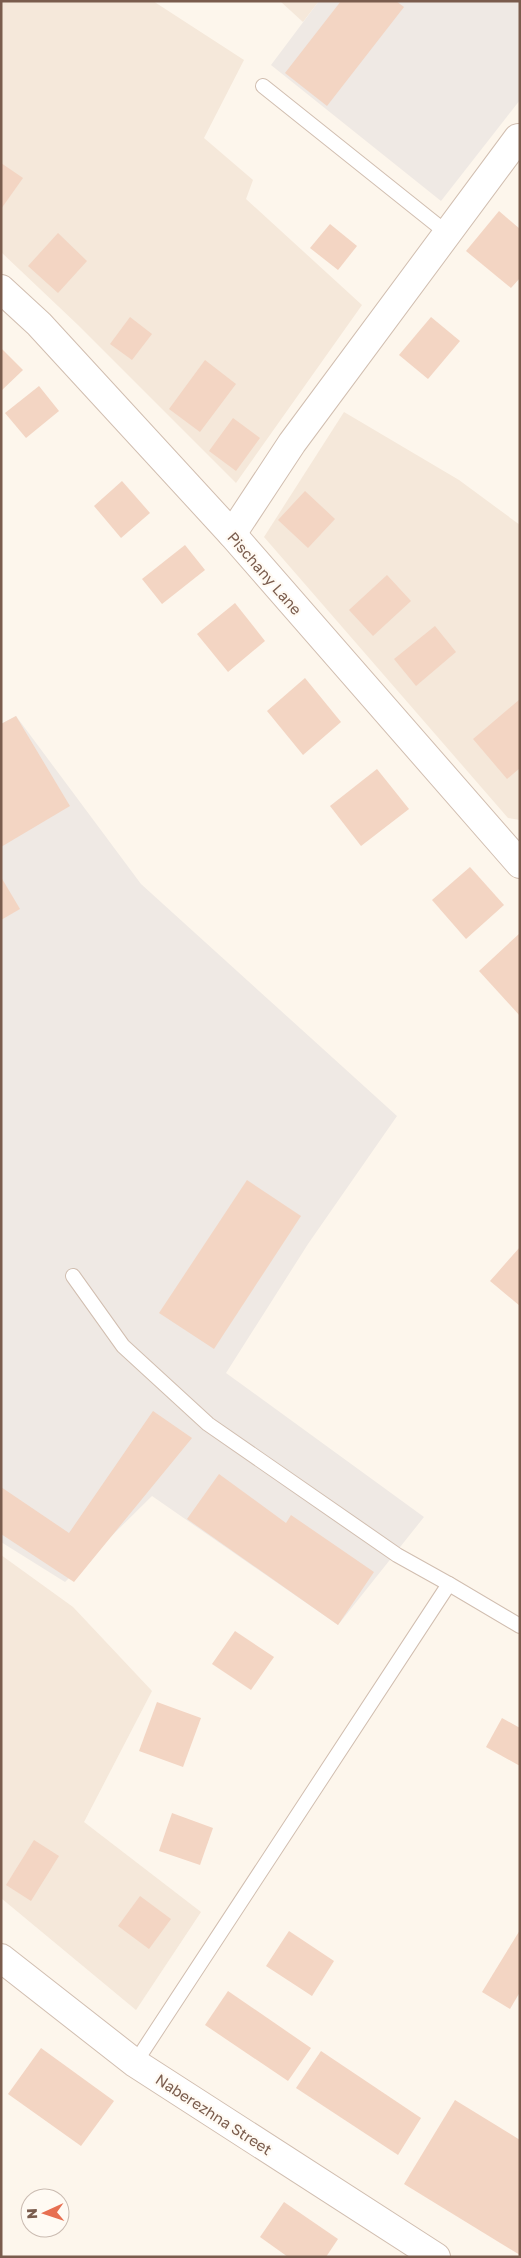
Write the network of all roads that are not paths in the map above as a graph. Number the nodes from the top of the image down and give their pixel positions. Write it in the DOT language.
graph roads {
  1 [pos="263,86"];
  2 [pos="518,138"];
  3 [pos="447,233"];
  4 [pos="1,290"];
  5 [pos="232,534"];
  6 [pos="520,864"];
  7 [pos="73,1276"];
  8 [pos="449,1584"];
  9 [pos="520,1626"];
  10 [pos="1,1958"];
  11 [pos="136,2063"];
  12 [pos="436,2257"];
  1 -- 3 [label="lane"];
  2 -- 3 [label="street"];
  3 -- 5 [label="street"];
  4 -- 5 [label="street, Pischany Lane"];
  5 -- 6 [label="street, Pischany Lane"];
  7 -- 8 [label="lane"];
  8 -- 9 [label="lane"];
  8 -- 11 [label="lane"];
  10 -- 11 [label="street, Naberezhna Street"];
  11 -- 12 [label="street, Naberezhna Street"];
}
